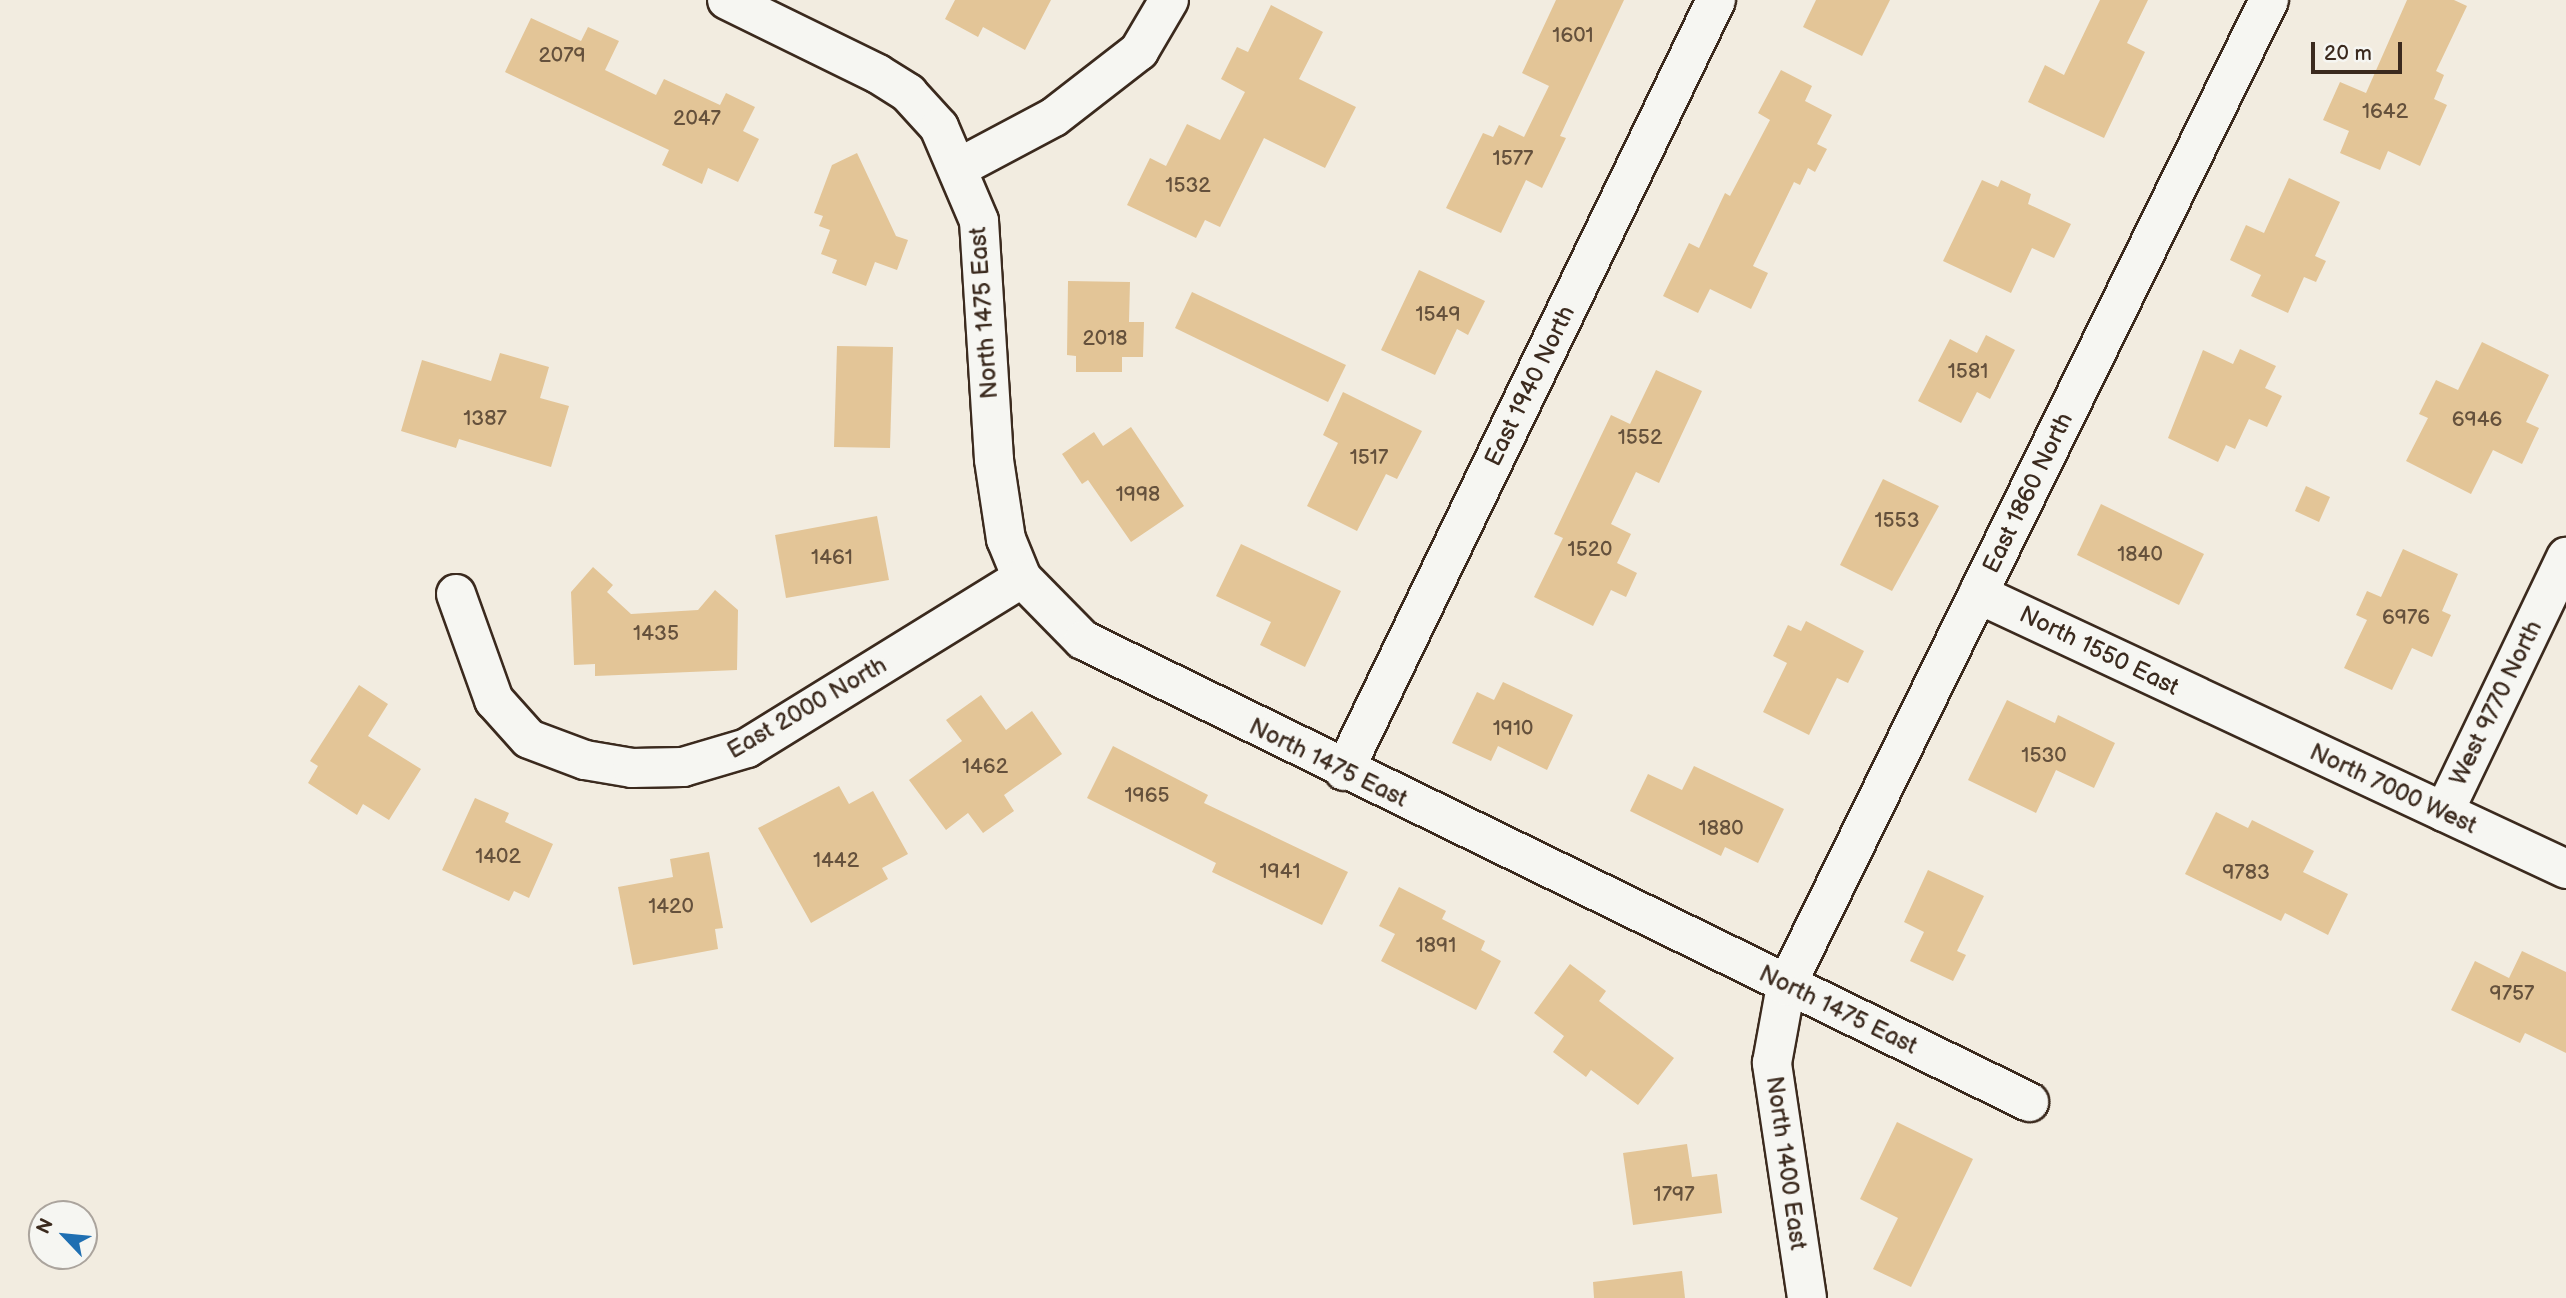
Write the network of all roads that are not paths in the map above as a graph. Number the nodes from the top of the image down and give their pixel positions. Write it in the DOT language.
graph roads {
  1 [pos="727,0"];
  2 [pos="1170,0"];
  3 [pos="1716,0"];
  4 [pos="2269,0"];
  5 [pos="960,167"];
  6 [pos="2566,557"];
  7 [pos="1022,578"];
  8 [pos="456,594"];
  9 [pos="1978,594"];
  10 [pos="2220,709"];
  11 [pos="1344,771"];
  12 [pos="2444,811"];
  13 [pos="2566,869"];
  14 [pos="1786,986"];
  15 [pos="2029,1102"];
  16 [pos="1807,1298"];
  1 -- 5 [label="street"];
  2 -- 5 [label="street"];
  3 -- 11 [label="street, East 1940 North"];
  4 -- 9 [label="street, East 1860 North"];
  5 -- 7 [label="street, North 1475 East"];
  6 -- 12 [label="street, West 9770 North"];
  7 -- 8 [label="street, East 2000 North"];
  7 -- 11 [label="street, North 1475 East"];
  9 -- 10 [label="street, North 1550 East"];
  9 -- 14 [label="street, East 1860 North"];
  10 -- 12 [label="street, North 7000 West"];
  11 -- 14 [label="street, North 1475 East"];
  12 -- 13 [label="street, North 7000 West"];
  14 -- 15 [label="street, North 1475 East"];
  14 -- 16 [label="street, North 1400 East"];
}
